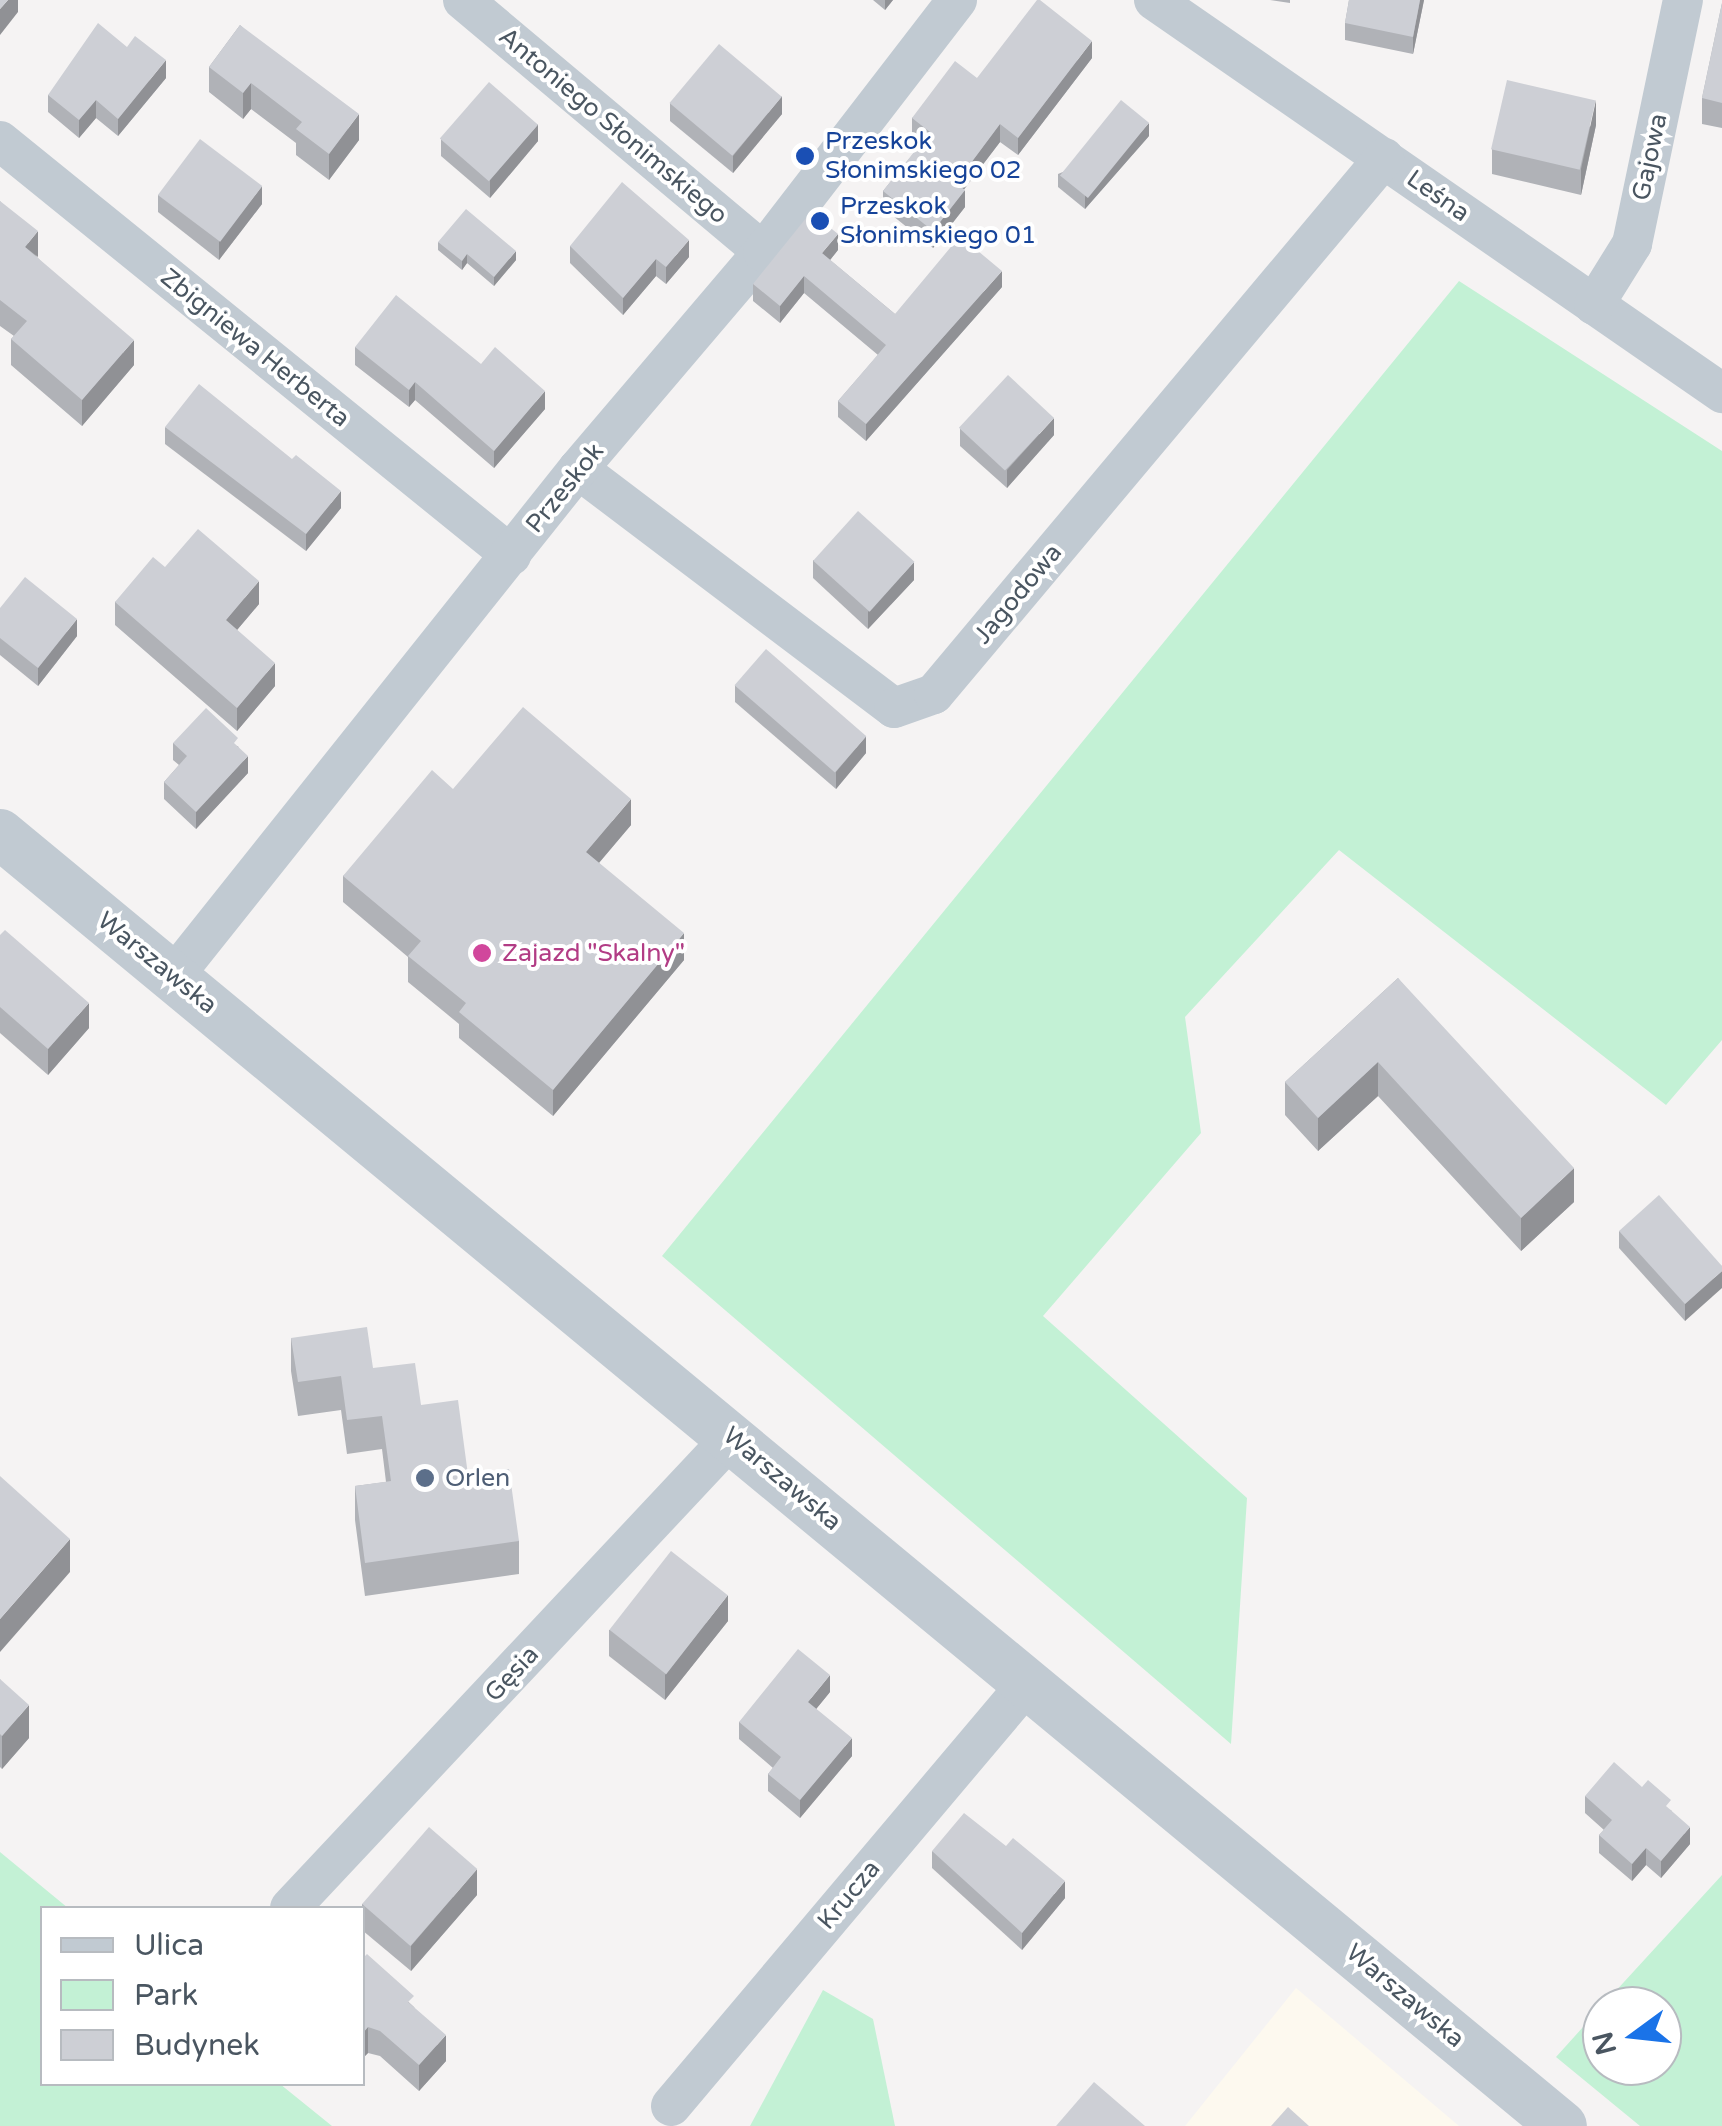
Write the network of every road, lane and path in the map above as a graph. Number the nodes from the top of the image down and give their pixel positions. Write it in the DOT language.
graph roads {
  1 [pos="463,0"];
  2 [pos="958,0"];
  3 [pos="1154,0"];
  4 [pos="1683,0"];
  5 [pos="0,141"];
  6 [pos="1384,158"];
  7 [pos="763,252"];
  8 [pos="1594,305"];
  9 [pos="1722,393"];
  10 [pos="578,469"];
  11 [pos="511,555"];
  12 [pos="0,834"];
  13 [pos="173,977"];
  14 [pos="732,1437"];
  15 [pos="1027,1684"];
  16 [pos="292,1906"];
  17 [pos="671,2106"];
  18 [pos="1562,2126"];
  1 -- 7 [label="street, Antoniego Słonimskiego"];
  2 -- 7 [label="street, Przeskok"];
  3 -- 6 [label="street, Leśna"];
  4 -- 8 [label="street, Gajowa"];
  5 -- 11 [label="street, Zbigniewa Herberta"];
  6 -- 8 [label="street, Leśna"];
  6 -- 10 [label="street, Jagodowa"];
  7 -- 10 [label="street, Przeskok"];
  8 -- 9 [label="street, Leśna"];
  10 -- 11 [label="street, Przeskok"];
  11 -- 13 [label="street, Przeskok"];
  12 -- 13 [label="street, Warszawska"];
  13 -- 14 [label="street, Warszawska"];
  14 -- 15 [label="street, Warszawska"];
  14 -- 16 [label="street, Gęsia"];
  15 -- 17 [label="street, Krucza"];
  15 -- 18 [label="street, Warszawska"];
}
